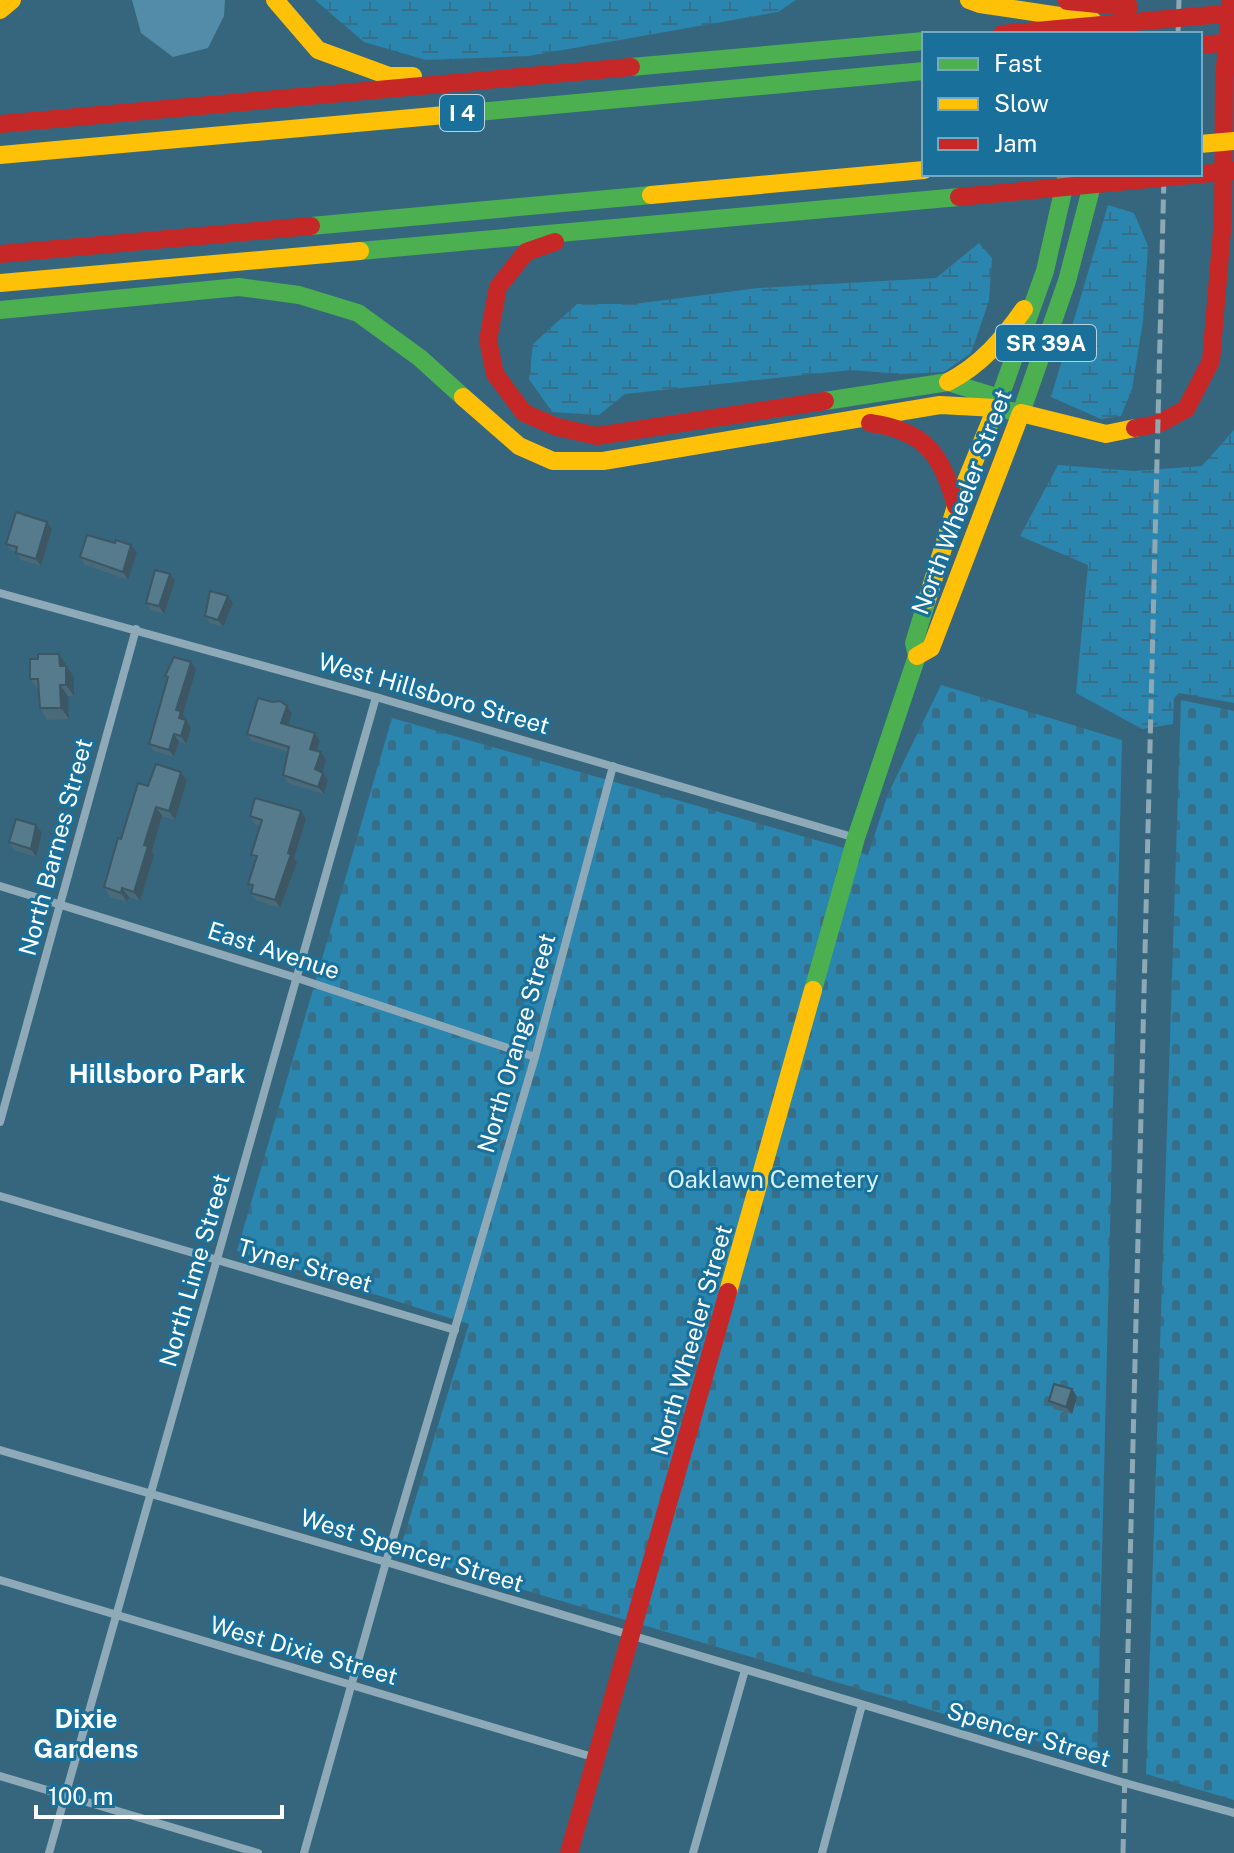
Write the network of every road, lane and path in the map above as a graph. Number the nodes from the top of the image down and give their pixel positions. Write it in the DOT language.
graph roads {
  1 [pos="12,0"];
  2 [pos="275,0"];
  3 [pos="969,0"];
  4 [pos="1060,0"];
  5 [pos="1231,0"];
  6 [pos="0,10"];
  7 [pos="1234,13"];
  8 [pos="1100,15"];
  9 [pos="1127,17"];
  10 [pos="1024,32"];
  11 [pos="922,41"];
  12 [pos="1234,42"];
  13 [pos="1202,45"];
  14 [pos="922,71"];
  15 [pos="531,76"];
  16 [pos="0,124"];
  17 [pos="1234,141"];
  18 [pos="1202,144"];
  19 [pos="0,155"];
  20 [pos="922,170"];
  21 [pos="1234,171"];
  22 [pos="1202,174"];
  23 [pos="1067,176"];
  24 [pos="1094,176"];
  25 [pos="1181,176"];
  26 [pos="1228,218"];
  27 [pos="589,230"];
  28 [pos="0,254"];
  29 [pos="0,283"];
  30 [pos="1041,285"];
  31 [pos="0,310"];
  32 [pos="948,382"];
  33 [pos="996,408"];
  34 [pos="1021,413"];
  35 [pos="839,420"];
  36 [pos="956,506"];
  37 [pos="0,593"];
  38 [pos="136,629"];
  39 [pos="917,656"];
  40 [pos="376,697"];
  41 [pos="613,766"];
  42 [pos="856,838"];
  43 [pos="0,886"];
  44 [pos="61,903"];
  45 [pos="297,978"];
  46 [pos="535,1057"];
  47 [pos="0,1122"];
  48 [pos="0,1196"];
  49 [pos="218,1261"];
  50 [pos="455,1330"];
  51 [pos="0,1450"];
  52 [pos="151,1494"];
  53 [pos="386,1562"];
  54 [pos="0,1580"];
  55 [pos="117,1615"];
  56 [pos="632,1637"];
  57 [pos="745,1670"];
  58 [pos="351,1685"];
  59 [pos="812,1691"];
  60 [pos="862,1705"];
  61 [pos="597,1758"];
  62 [pos="0,1776"];
  63 [pos="66,1795"];
  64 [pos="1234,1813"];
  65 [pos="49,1853"];
  66 [pos="258,1853"];
  67 [pos="304,1853"];
  68 [pos="569,1853"];
  69 [pos="693,1853"];
  70 [pos="822,1853"];
  1 -- 6 [label="main road"];
  2 -- 15 [label="main road"];
  3 -- 8 [label="main road"];
  4 -- 8 [label="main road"];
  5 -- 26 [label="main road"];
  7 -- 10 [label="main road, bridge"];
  8 -- 9 [label="main road"];
  11 -- 15 [label="main road"];
  12 -- 13 [label="main road, bridge"];
  14 -- 19 [label="main road, I 4"];
  15 -- 16 [label="main road"];
  17 -- 18 [label="main road, bridge"];
  20 -- 28 [label="main road"];
  21 -- 22 [label="main road, bridge"];
  23 -- 30 [label="main road, North Wheeler Street / SR 39A"];
  24 -- 34 [label="main road, North Wheeler Street / SR 39A"];
  25 -- 27 [label="main road, bridge"];
  26 -- 34 [label="main road"];
  27 -- 29 [label="main road"];
  27 -- 32 [label="main road"];
  30 -- 32 [label="main road"];
  30 -- 33 [label="main road, North Wheeler Street / SR 39A"];
  31 -- 35 [label="main road"];
  32 -- 33 [label="main road"];
  33 -- 34 [label="main road"];
  33 -- 35 [label="main road"];
  33 -- 36 [label="main road, North Wheeler Street / SR 39A"];
  34 -- 39 [label="main road, North Wheeler Street / SR 39A"];
  35 -- 36 [label="main road"];
  36 -- 39 [label="main road, North Wheeler Street / SR 39A"];
  37 -- 38 [label="street, West Hillsboro Street"];
  38 -- 40 [label="street, West Hillsboro Street"];
  38 -- 44 [label="street, North Barnes Street"];
  39 -- 42 [label="main road, North Wheeler Street / SR 39A"];
  40 -- 41 [label="street, West Hillsboro Street"];
  40 -- 45 [label="street, North Lime Street"];
  41 -- 42 [label="street, West Hillsboro Street"];
  41 -- 46 [label="street, North Orange Street"];
  42 -- 56 [label="main road, North Wheeler Street"];
  43 -- 44 [label="street, East Avenue"];
  44 -- 45 [label="street, East Avenue"];
  44 -- 47 [label="street, North Barnes Street"];
  45 -- 46 [label="street, East Avenue"];
  45 -- 49 [label="street, North Lime Street"];
  46 -- 50 [label="street, North Orange Street"];
  48 -- 49 [label="street, Tyner Street"];
  49 -- 50 [label="street, Tyner Street"];
  49 -- 52 [label="street, North Lime Street"];
  50 -- 53 [label="street"];
  51 -- 52 [label="street, West Spencer Street"];
  52 -- 53 [label="street, West Spencer Street"];
  52 -- 55 [label="street, North Lime Street"];
  53 -- 56 [label="street, West Spencer Street"];
  53 -- 58 [label="street"];
  54 -- 55 [label="street, West Dixie Street"];
  55 -- 58 [label="street, West Dixie Street"];
  55 -- 63 [label="street, North Lime Street"];
  56 -- 57 [label="street, West Spencer Street"];
  56 -- 61 [label="main road, North Wheeler Street"];
  57 -- 59 [label="street, West Spencer Street"];
  57 -- 69 [label="street"];
  58 -- 61 [label="street, West Dixie Street"];
  58 -- 67 [label="street"];
  59 -- 60 [label="street, Spencer Street"];
  60 -- 64 [label="street, Spencer Street"];
  60 -- 70 [label="street"];
  61 -- 68 [label="main road, North Wheeler Street"];
  62 -- 63 [label="street"];
  63 -- 65 [label="street, North Lime Street"];
  63 -- 66 [label="street"];
}
